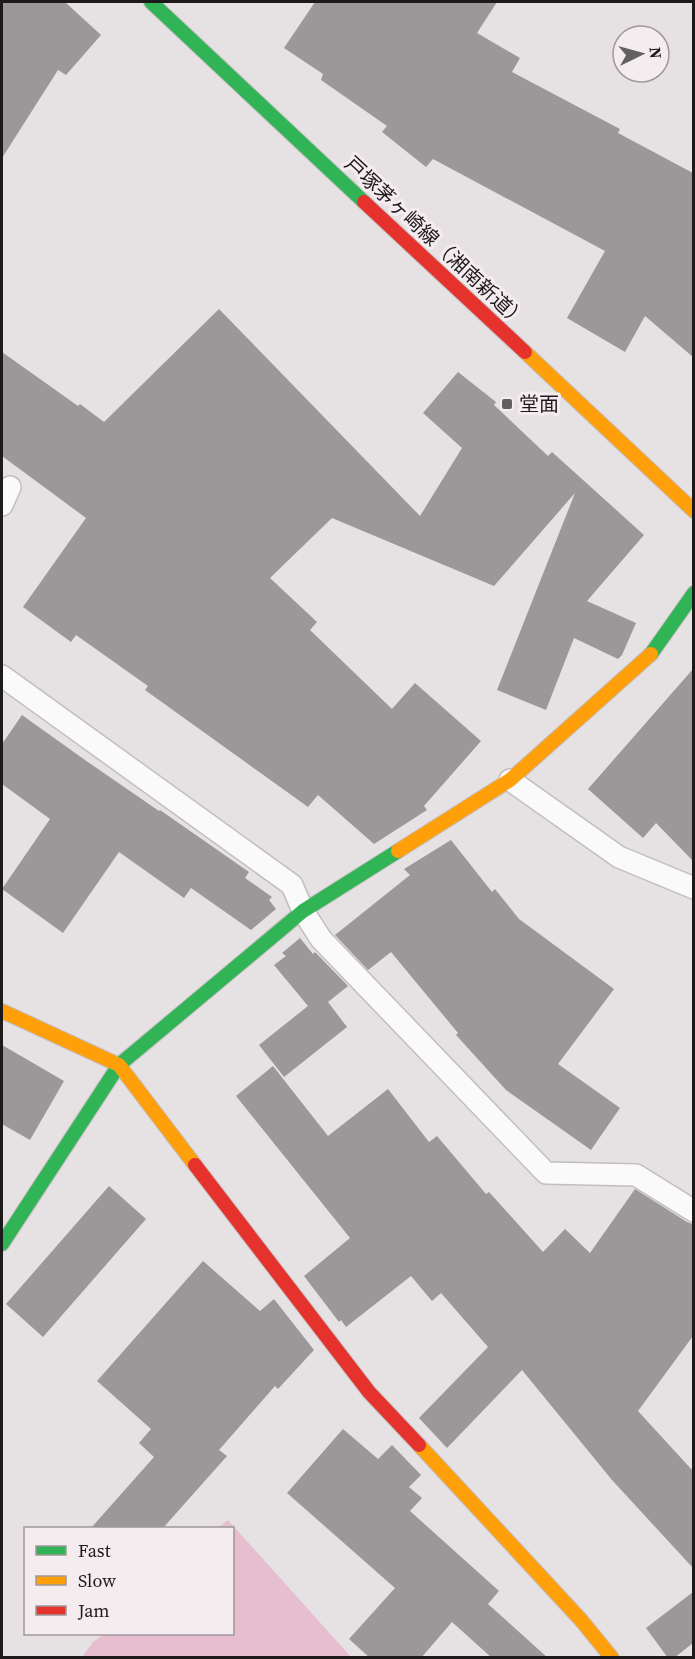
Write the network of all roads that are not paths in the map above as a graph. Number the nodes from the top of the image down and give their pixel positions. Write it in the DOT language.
graph roads {
  1 [pos="151,2"];
  2 [pos="693,511"];
  3 [pos="693,593"];
  4 [pos="2,676"];
  5 [pos="510,780"];
  6 [pos="693,888"];
  7 [pos="303,911"];
  8 [pos="2,1011"];
  9 [pos="118,1065"];
  10 [pos="693,1211"];
  11 [pos="2,1244"];
  12 [pos="612,1658"];
  1 -- 2 [label="street, 戸塚茅ヶ崎線（湘南新道）"];
  3 -- 5 [label="street"];
  4 -- 7 [label="lane"];
  5 -- 6 [label="lane"];
  5 -- 7 [label="street"];
  7 -- 9 [label="street"];
  7 -- 10 [label="lane"];
  8 -- 9 [label="street"];
  9 -- 11 [label="street"];
  9 -- 12 [label="street"];
}
